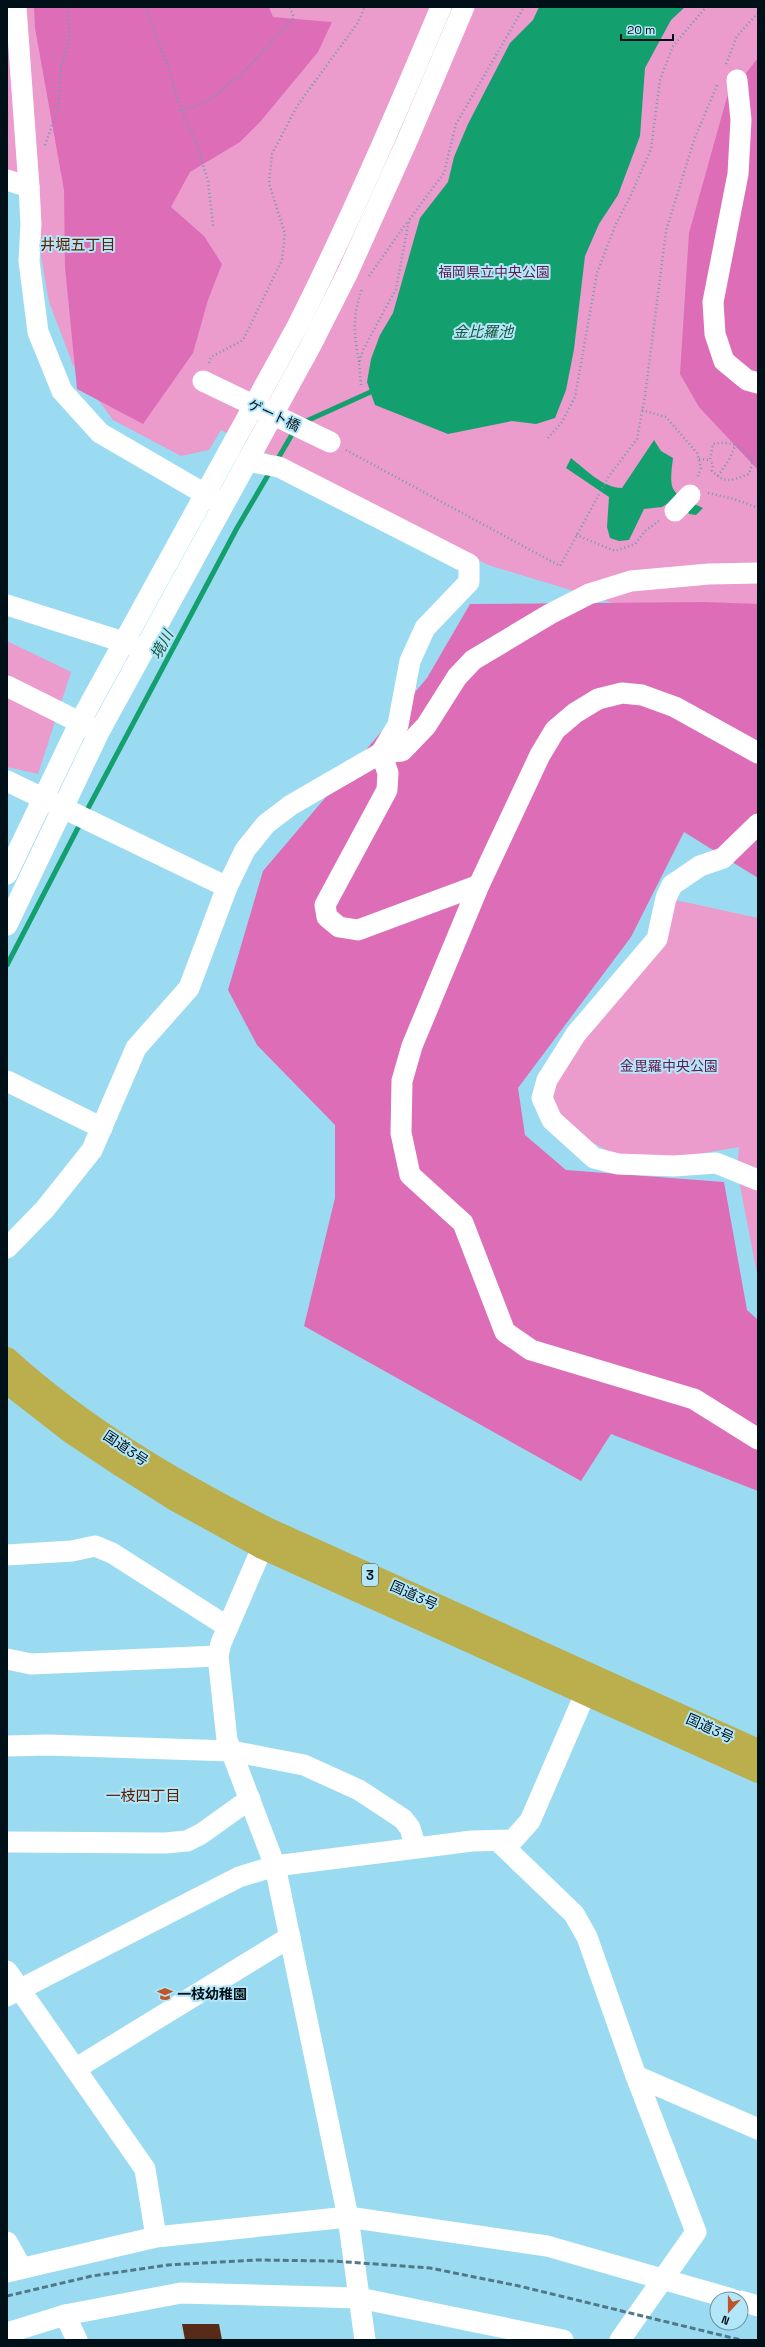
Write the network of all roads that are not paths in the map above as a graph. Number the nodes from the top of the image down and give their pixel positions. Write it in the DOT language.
graph roads {
  1 [pos="16,7"];
  2 [pos="441,7"];
  3 [pos="464,7"];
  4 [pos="727,76"];
  5 [pos="28,177"];
  6 [pos="7,180"];
  7 [pos="758,383"];
  8 [pos="211,385"];
  9 [pos="330,442"];
  10 [pos="247,461"];
  11 [pos="691,491"];
  12 [pos="205,494"];
  13 [pos="223,504"];
  14 [pos="675,511"];
  15 [pos="758,573"];
  16 [pos="7,605"];
  17 [pos="123,642"];
  18 [pos="144,649"];
  19 [pos="7,686"];
  20 [pos="80,722"];
  21 [pos="99,732"];
  22 [pos="381,753"];
  23 [pos="758,753"];
  24 [pos="7,781"];
  25 [pos="44,798"];
  26 [pos="63,806"];
  27 [pos="758,824"];
  28 [pos="7,874"];
  29 [pos="479,885"];
  30 [pos="228,887"];
  31 [pos="7,925"];
  32 [pos="7,1081"];
  33 [pos="102,1128"];
  34 [pos="758,1180"];
  35 [pos="7,1248"];
  36 [pos="7,1358"];
  37 [pos="7,1384"];
  38 [pos="758,1439"];
  39 [pos="262,1548"];
  40 [pos="7,1555"];
  41 [pos="228,1628"];
  42 [pos="218,1656"];
  43 [pos="7,1658"];
  44 [pos="585,1694"];
  45 [pos="7,1746"];
  46 [pos="758,1750"];
  47 [pos="231,1751"];
  48 [pos="758,1772"];
  49 [pos="250,1799"];
  50 [pos="7,1842"];
  51 [pos="499,1842"];
  52 [pos="416,1848"];
  53 [pos="275,1866"];
  54 [pos="290,1937"];
  55 [pos="7,1971"];
  56 [pos="13,1993"];
  57 [pos="76,2069"];
  58 [pos="636,2076"];
  59 [pos="758,2129"];
  60 [pos="349,2224"];
  61 [pos="156,2237"];
  62 [pos="7,2242"];
  63 [pos="14,2270"];
  64 [pos="658,2286"];
  65 [pos="709,2295"];
  66 [pos="359,2298"];
  67 [pos="65,2315"];
  68 [pos="7,2333"];
  69 [pos="77,2340"];
  70 [pos="365,2340"];
  71 [pos="563,2340"];
  72 [pos="620,2340"];
  1 -- 5 [label="street"];
  2 -- 12 [label="street"];
  3 -- 10 [label="street"];
  4 -- 7 [label="street"];
  5 -- 6 [label="street"];
  5 -- 12 [label="street"];
  8 -- 9 [label="street, ゲート橋"];
  10 -- 13 [label="street"];
  10 -- 22 [label="street"];
  11 -- 14 [label="street"];
  12 -- 13 [label="street"];
  12 -- 17 [label="street"];
  13 -- 18 [label="street"];
  15 -- 22 [label="street"];
  16 -- 17 [label="street"];
  17 -- 18 [label="street"];
  17 -- 20 [label="street"];
  18 -- 21 [label="street"];
  19 -- 20 [label="street"];
  20 -- 21 [label="street"];
  20 -- 25 [label="street"];
  21 -- 26 [label="street"];
  22 -- 29 [label="street"];
  22 -- 30 [label="street"];
  23 -- 29 [label="street"];
  24 -- 25 [label="street"];
  25 -- 26 [label="street"];
  25 -- 28 [label="street"];
  26 -- 30 [label="street"];
  26 -- 31 [label="street"];
  27 -- 34 [label="street"];
  29 -- 38 [label="street"];
  30 -- 33 [label="street"];
  32 -- 33 [label="street"];
  33 -- 35 [label="street"];
  36 -- 46 [label="highway, 国道3号 / 3"];
  37 -- 39 [label="highway, 国道3号 / 3"];
  39 -- 41 [label="street"];
  39 -- 44 [label="highway, 国道3号 / 3"];
  40 -- 41 [label="street"];
  41 -- 42 [label="street"];
  42 -- 43 [label="street"];
  42 -- 47 [label="street"];
  44 -- 48 [label="highway, 国道3号 / 3"];
  44 -- 51 [label="street"];
  45 -- 47 [label="street"];
  47 -- 49 [label="street"];
  47 -- 52 [label="street"];
  49 -- 50 [label="street"];
  49 -- 53 [label="street"];
  51 -- 52 [label="street"];
  51 -- 58 [label="street"];
  52 -- 53 [label="street"];
  53 -- 54 [label="street"];
  53 -- 56 [label="street"];
  54 -- 57 [label="street"];
  54 -- 60 [label="street"];
  55 -- 56 [label="street"];
  56 -- 57 [label="street"];
  57 -- 61 [label="street"];
  58 -- 59 [label="street"];
  58 -- 64 [label="street"];
  60 -- 61 [label="street"];
  60 -- 64 [label="street"];
  60 -- 66 [label="street"];
  61 -- 63 [label="street"];
  62 -- 63 [label="street"];
  64 -- 65 [label="street"];
  64 -- 72 [label="street"];
  66 -- 67 [label="street"];
  66 -- 70 [label="street"];
  66 -- 71 [label="street"];
  67 -- 68 [label="street"];
  67 -- 69 [label="street"];
}
